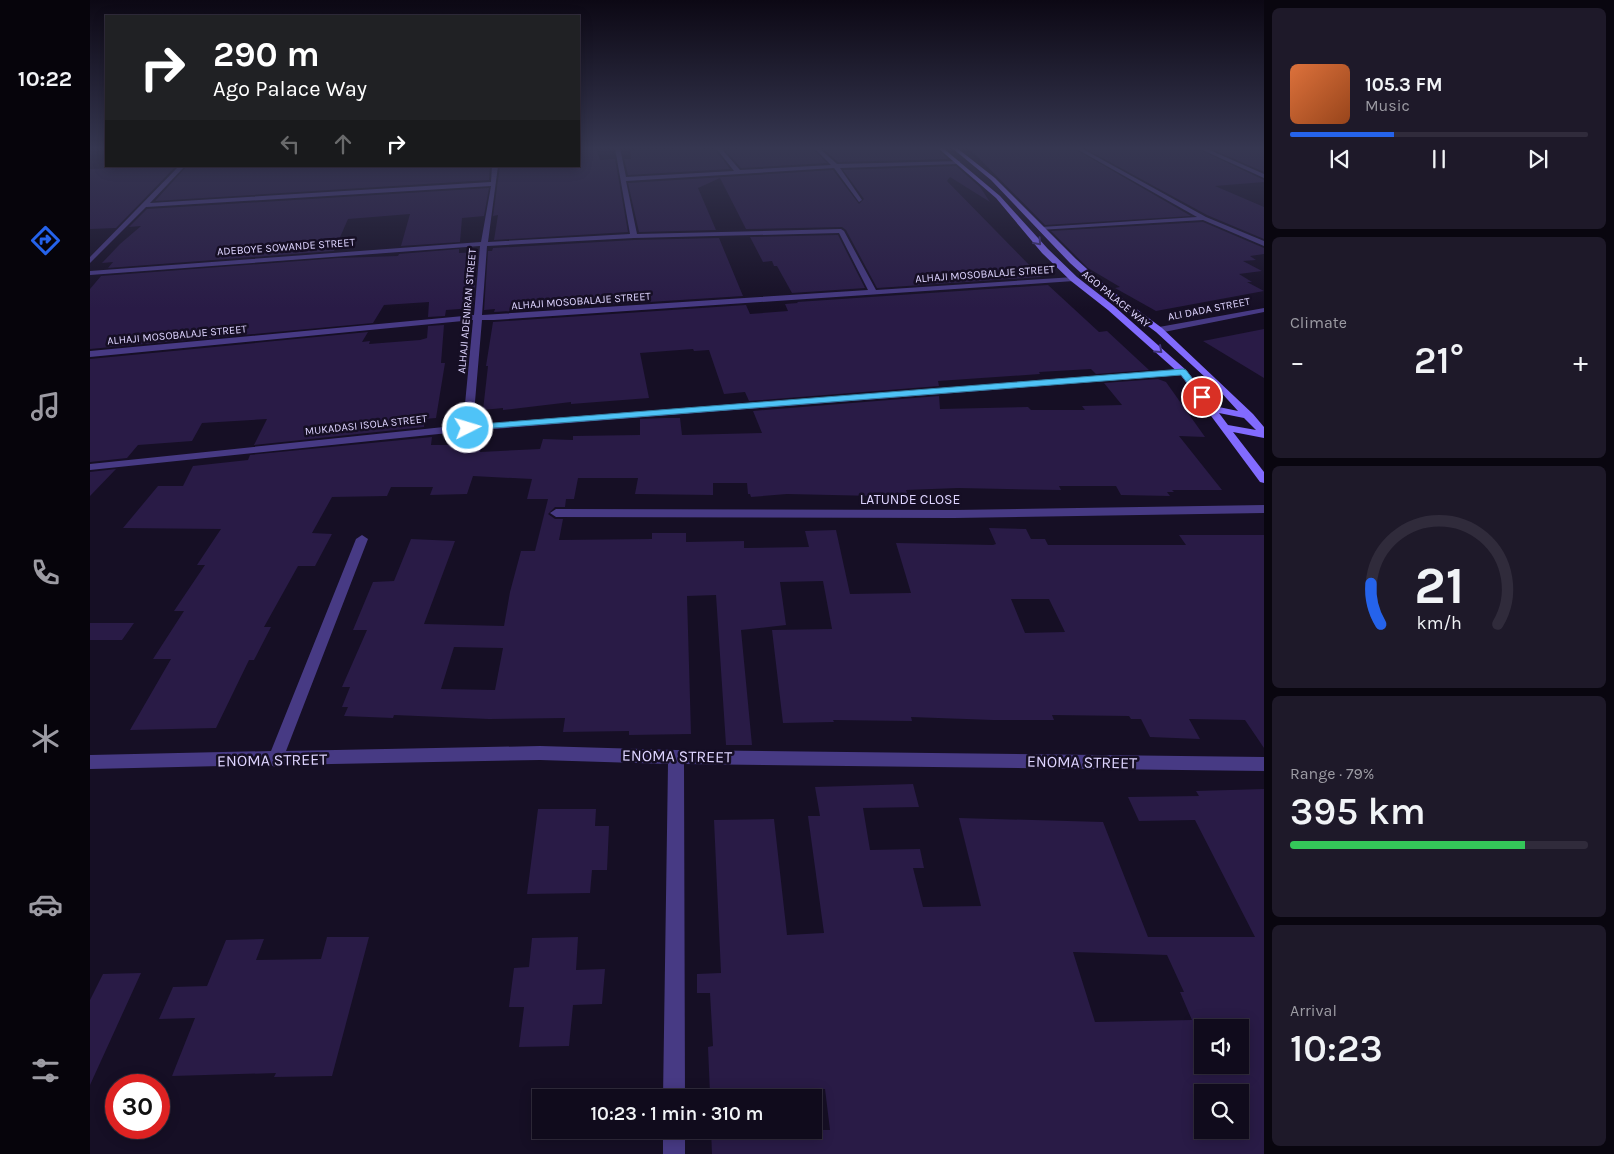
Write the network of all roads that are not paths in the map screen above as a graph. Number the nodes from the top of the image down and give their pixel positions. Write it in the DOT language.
graph roads {
  1 [pos="149,202"];
  2 [pos="198,202"];
  3 [pos="491,202"];
  4 [pos="628,202"];
  5 [pos="1002,202"];
  6 [pos="1015,202"];
  7 [pos="1175,202"];
  8 [pos="146,205"];
  9 [pos="1204,218"];
  10 [pos="1041,229"];
  11 [pos="634,236"];
  12 [pos="484,244"];
  13 [pos="1264,244"];
  14 [pos="90,261"];
  15 [pos="90,273"];
  16 [pos="1074,279"];
  17 [pos="873,292"];
  18 [pos="1264,310"];
  19 [pos="477,317"];
  20 [pos="1158,330"];
  21 [pos="90,354"];
  22 [pos="1183,372"];
  23 [pos="1212,409"];
  24 [pos="1250,416"];
  25 [pos="1225,427"];
  26 [pos="468,428"];
  27 [pos="1264,434"];
  28 [pos="90,467"];
  29 [pos="1264,480"];
  30 [pos="1264,509"];
  31 [pos="556,513"];
  32 [pos="362,539"];
  33 [pos="676,757"];
  34 [pos="275,760"];
  35 [pos="90,762"];
  36 [pos="1264,764"];
  37 [pos="674,1089"];
  38 [pos="674,1139"];
  39 [pos="674,1154"];
  1 -- 8 [label="street"];
  2 -- 8 [label="street"];
  3 -- 12 [label="street, ALHAJI ADENIRAN STREET"];
  4 -- 11 [label="street"];
  5 -- 16 [label="main road, AGO PALACE WAY, one-way"];
  6 -- 10 [label="main road, AGO PALACE WAY"];
  7 -- 9 [label="street"];
  8 -- 14 [label="street"];
  9 -- 10 [label="street"];
  9 -- 13 [label="street"];
  10 -- 20 [label="main road, AGO PALACE WAY"];
  11 -- 12 [label="street, ADEBOYE SOWANDE STREET"];
  11 -- 17 [label="street, ADEBOYE SOWANDE STREET"];
  12 -- 15 [label="street, ADEBOYE SOWANDE STREET"];
  12 -- 19 [label="street, ALHAJI ADENIRAN STREET"];
  16 -- 17 [label="street, ALHAJI MOSOBALAJE STREET"];
  16 -- 22 [label="main road, AGO PALACE WAY, one-way"];
  17 -- 19 [label="street, ALHAJI MOSOBALAJE STREET"];
  18 -- 20 [label="street, ALI DADA STREET"];
  19 -- 21 [label="street, ALHAJI MOSOBALAJE STREET"];
  19 -- 26 [label="street, ALHAJI ADENIRAN STREET"];
  20 -- 24 [label="main road, AGO PALACE WAY"];
  22 -- 23 [label="main road, AGO PALACE WAY"];
  22 -- 26 [label="street, MUKADASI ISOLA STREET"];
  23 -- 24 [label="main road"];
  23 -- 25 [label="main road, AGO PALACE WAY"];
  24 -- 27 [label="main road, AGO PALACE WAY"];
  25 -- 27 [label="main road"];
  25 -- 29 [label="main road, AGO PALACE WAY"];
  26 -- 28 [label="street, MUKADASI ISOLA STREET"];
  30 -- 31 [label="street, LATUNDE CLOSE"];
  32 -- 34 [label="street"];
  33 -- 34 [label="street, ENOMA STREET"];
  33 -- 36 [label="street, ENOMA STREET"];
  33 -- 37 [label="street"];
  34 -- 35 [label="street, ENOMA STREET"];
  38 -- 39 [label="street"];
}
